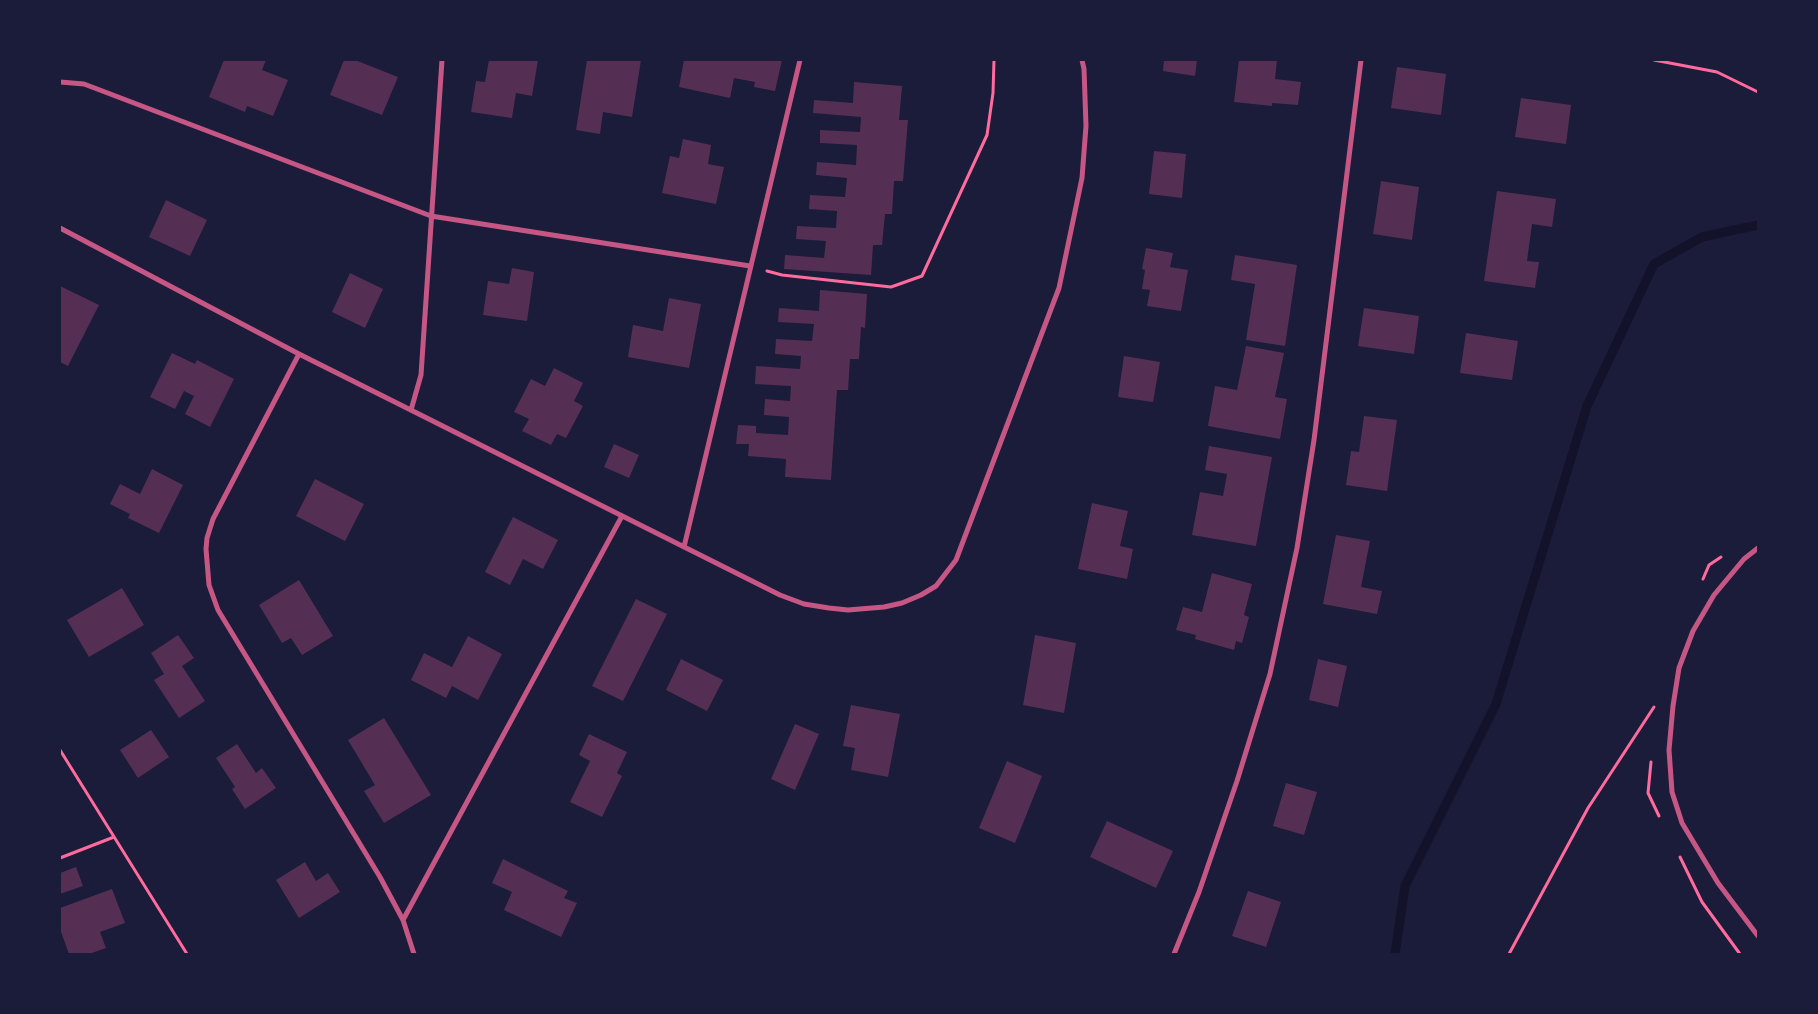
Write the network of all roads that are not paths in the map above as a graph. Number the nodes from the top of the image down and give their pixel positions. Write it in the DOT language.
graph roads {
  1 [pos="442,60"];
  2 [pos="800,60"];
  3 [pos="1082,60"];
  4 [pos="1361,60"];
  5 [pos="60,82"];
  6 [pos="431,216"];
  7 [pos="60,228"];
  8 [pos="750,266"];
  9 [pos="299,354"];
  10 [pos="411,410"];
  11 [pos="622,516"];
  12 [pos="684,546"];
  13 [pos="1758,548"];
  14 [pos="403,920"];
  15 [pos="1758,936"];
  16 [pos="414,954"];
  17 [pos="1174,954"];
  1 -- 6 [label="street"];
  2 -- 8 [label="street"];
  3 -- 12 [label="street"];
  4 -- 17 [label="street"];
  5 -- 6 [label="street"];
  6 -- 8 [label="street"];
  6 -- 10 [label="street"];
  7 -- 9 [label="street"];
  8 -- 12 [label="street"];
  9 -- 10 [label="street"];
  9 -- 14 [label="street"];
  10 -- 11 [label="street"];
  11 -- 12 [label="street"];
  11 -- 14 [label="street"];
  13 -- 15 [label="street"];
  14 -- 16 [label="street"];
}
